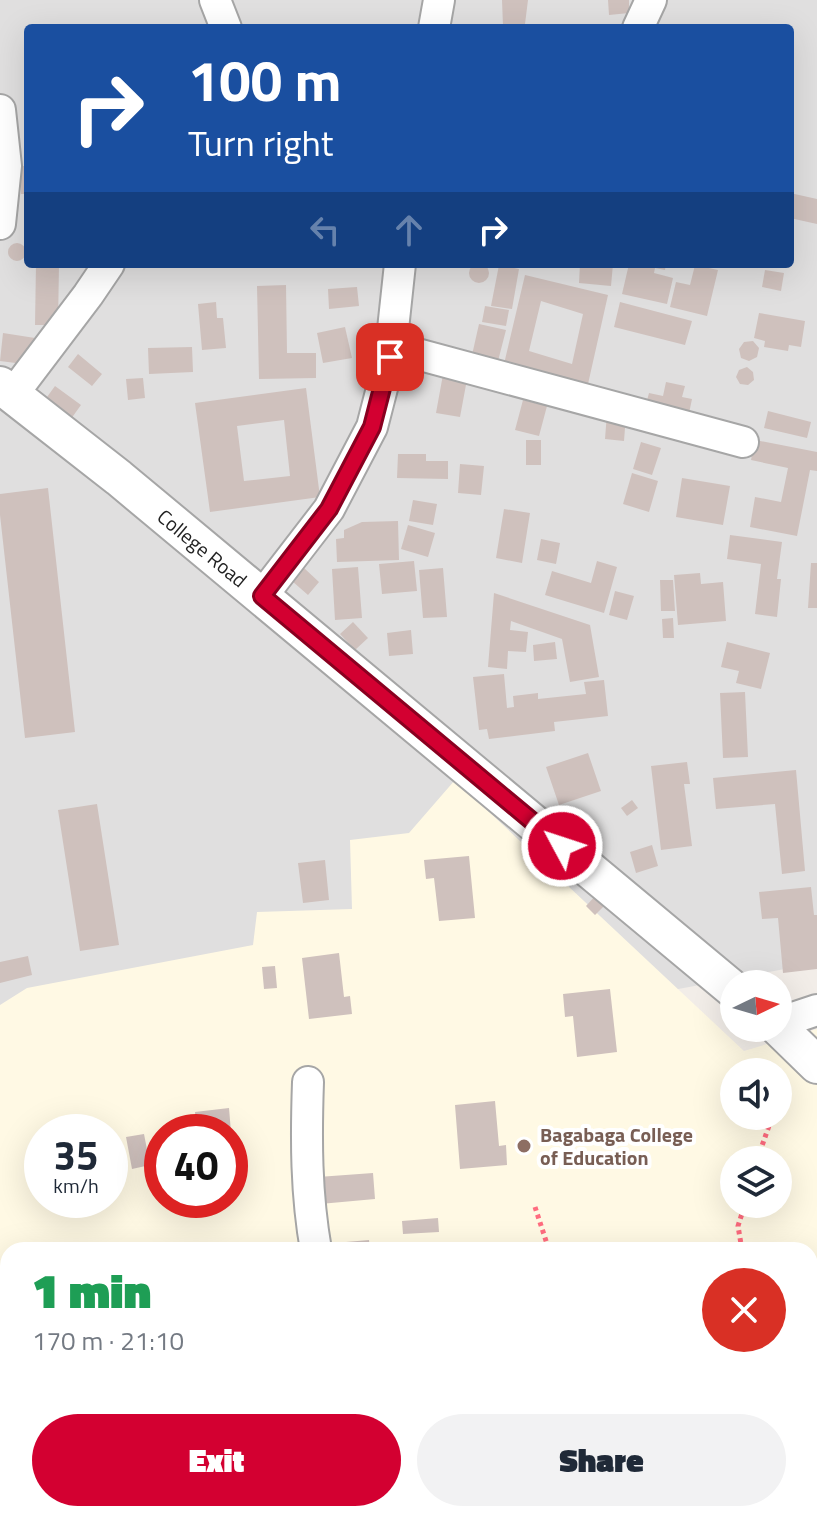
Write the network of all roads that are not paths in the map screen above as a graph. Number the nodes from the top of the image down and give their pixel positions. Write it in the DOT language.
graph roads {
  1 [pos="215,0"];
  2 [pos="439,0"];
  3 [pos="651,0"];
  4 [pos="224,24"];
  5 [pos="435,24"];
  6 [pos="640,24"];
  7 [pos="0,110"];
  8 [pos="0,224"];
  9 [pos="106,268"];
  10 [pos="400,268"];
  11 [pos="391,347"];
  12 [pos="6,390"];
  13 [pos="743,442"];
  14 [pos="262,596"];
  15 [pos="720,978"];
  16 [pos="817,1010"];
  17 [pos="792,1020"];
  18 [pos="792,1039"];
  19 [pos="817,1065"];
  20 [pos="308,1082"];
  21 [pos="315,1242"];
  1 -- 4 [label="street"];
  2 -- 5 [label="street"];
  3 -- 6 [label="street"];
  7 -- 8 [label="street"];
  9 -- 12 [label="street"];
  10 -- 11 [label="street"];
  11 -- 13 [label="street"];
  11 -- 14 [label="street"];
  12 -- 14 [label="street, College Road"];
  14 -- 15 [label="street, College Road"];
  16 -- 17 [label="street"];
  18 -- 19 [label="street"];
  20 -- 21 [label="street"];
}
